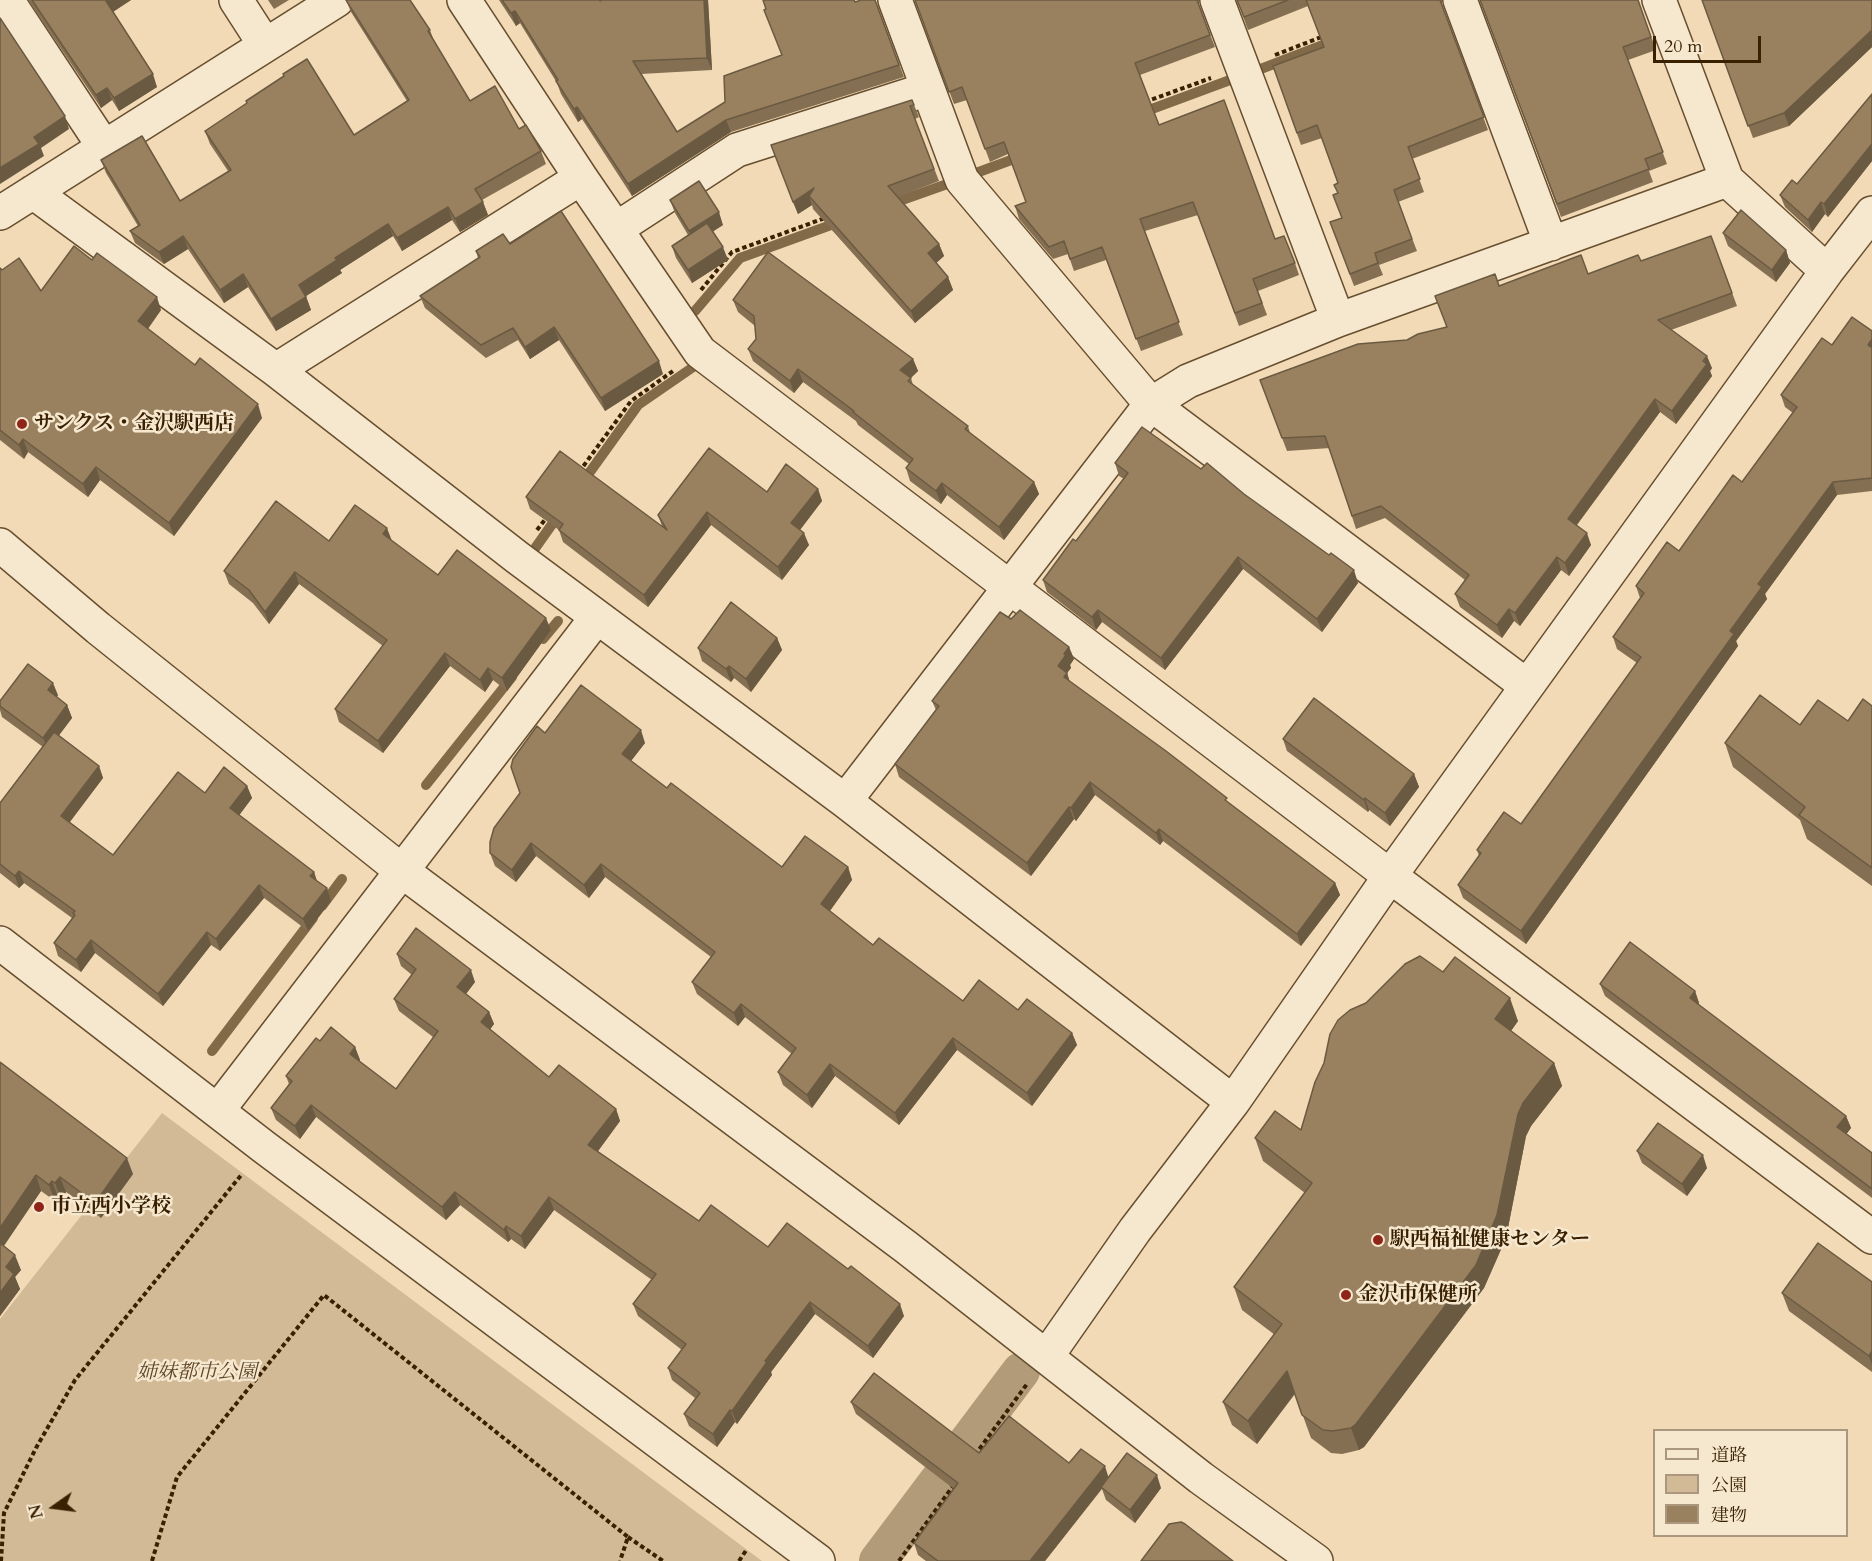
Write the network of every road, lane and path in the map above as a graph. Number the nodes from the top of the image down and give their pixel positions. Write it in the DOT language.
graph roads {
  1 [pos="7,0"];
  2 [pos="236,0"];
  3 [pos="337,0"];
  4 [pos="464,0"];
  5 [pos="895,0"];
  6 [pos="1217,0"];
  7 [pos="1460,0"];
  8 [pos="1659,0"];
  9 [pos="1332,33"];
  10 [pos="265,45"];
  11 [pos="1243,67"];
  12 [pos="928,89"];
  13 [pos="1144,103"];
  14 [pos="104,147"];
  15 [pos="581,178"];
  16 [pos="1727,180"];
  17 [pos="33,192"];
  18 [pos="0,213"];
  19 [pos="1872,213"];
  20 [pos="829,217"];
  21 [pos="616,229"];
  22 [pos="1551,244"];
  23 [pos="1827,271"];
  24 [pos="677,319"];
  25 [pos="1338,320"];
  26 [pos="700,352"];
  27 [pos="276,370"];
  28 [pos="1151,404"];
  29 [pos="578,475"];
  30 [pos="551,512"];
  31 [pos="0,544"];
  32 [pos="518,558"];
  33 [pos="1010,587"];
  34 [pos="597,617"];
  35 [pos="1527,686"];
  36 [pos="845,801"];
  37 [pos="402,871"];
  38 [pos="1390,876"];
  39 [pos="0,944"];
  40 [pos="1233,1102"];
  41 [pos="218,1110"];
  42 [pos="264,1147"];
  43 [pos="1872,1237"];
  44 [pos="1047,1356"];
  45 [pos="973,1459"];
  46 [pos="959,1477"];
  47 [pos="628,1536"];
  48 [pos="1,1561"];
  49 [pos="152,1561"];
  50 [pos="620,1561"];
  51 [pos="663,1561"];
  52 [pos="818,1561"];
  53 [pos="898,1561"];
  54 [pos="1316,1561"];
  1 -- 14 [label="street"];
  2 -- 10 [label="street"];
  3 -- 10 [label="street"];
  4 -- 15 [label="street"];
  5 -- 12 [label="street"];
  6 -- 11 [label="street"];
  7 -- 22 [label="street"];
  8 -- 16 [label="street"];
  9 -- 11 [label="path"];
  10 -- 14 [label="street"];
  11 -- 13 [label="path"];
  11 -- 25 [label="street"];
  12 -- 21 [label="street"];
  12 -- 28 [label="street"];
  14 -- 17 [label="street"];
  15 -- 21 [label="street"];
  15 -- 27 [label="street"];
  16 -- 22 [label="street"];
  16 -- 23 [label="street"];
  17 -- 18 [label="street"];
  17 -- 27 [label="street"];
  19 -- 23 [label="street"];
  20 -- 24 [label="path"];
  21 -- 24 [label="street"];
  22 -- 25 [label="street"];
  23 -- 35 [label="street"];
  24 -- 26 [label="street"];
  25 -- 28 [label="street"];
  26 -- 29 [label="path"];
  26 -- 33 [label="street"];
  27 -- 32 [label="street"];
  28 -- 33 [label="street"];
  28 -- 35 [label="street"];
  30 -- 32 [label="path"];
  31 -- 37 [label="street"];
  32 -- 34 [label="street"];
  33 -- 36 [label="street"];
  33 -- 38 [label="street"];
  34 -- 36 [label="street"];
  34 -- 37 [label="street"];
  35 -- 38 [label="street"];
  36 -- 40 [label="street"];
  37 -- 41 [label="street"];
  37 -- 44 [label="street"];
  38 -- 40 [label="street"];
  38 -- 43 [label="street"];
  39 -- 41 [label="street"];
  40 -- 44 [label="street"];
  41 -- 42 [label="street"];
  42 -- 48 [label="path"];
  42 -- 52 [label="street"];
  44 -- 45 [label="path"];
  44 -- 54 [label="street"];
  46 -- 53 [label="path"];
  47 -- 49 [label="path"];
  47 -- 50 [label="path"];
  47 -- 51 [label="path"];
}
